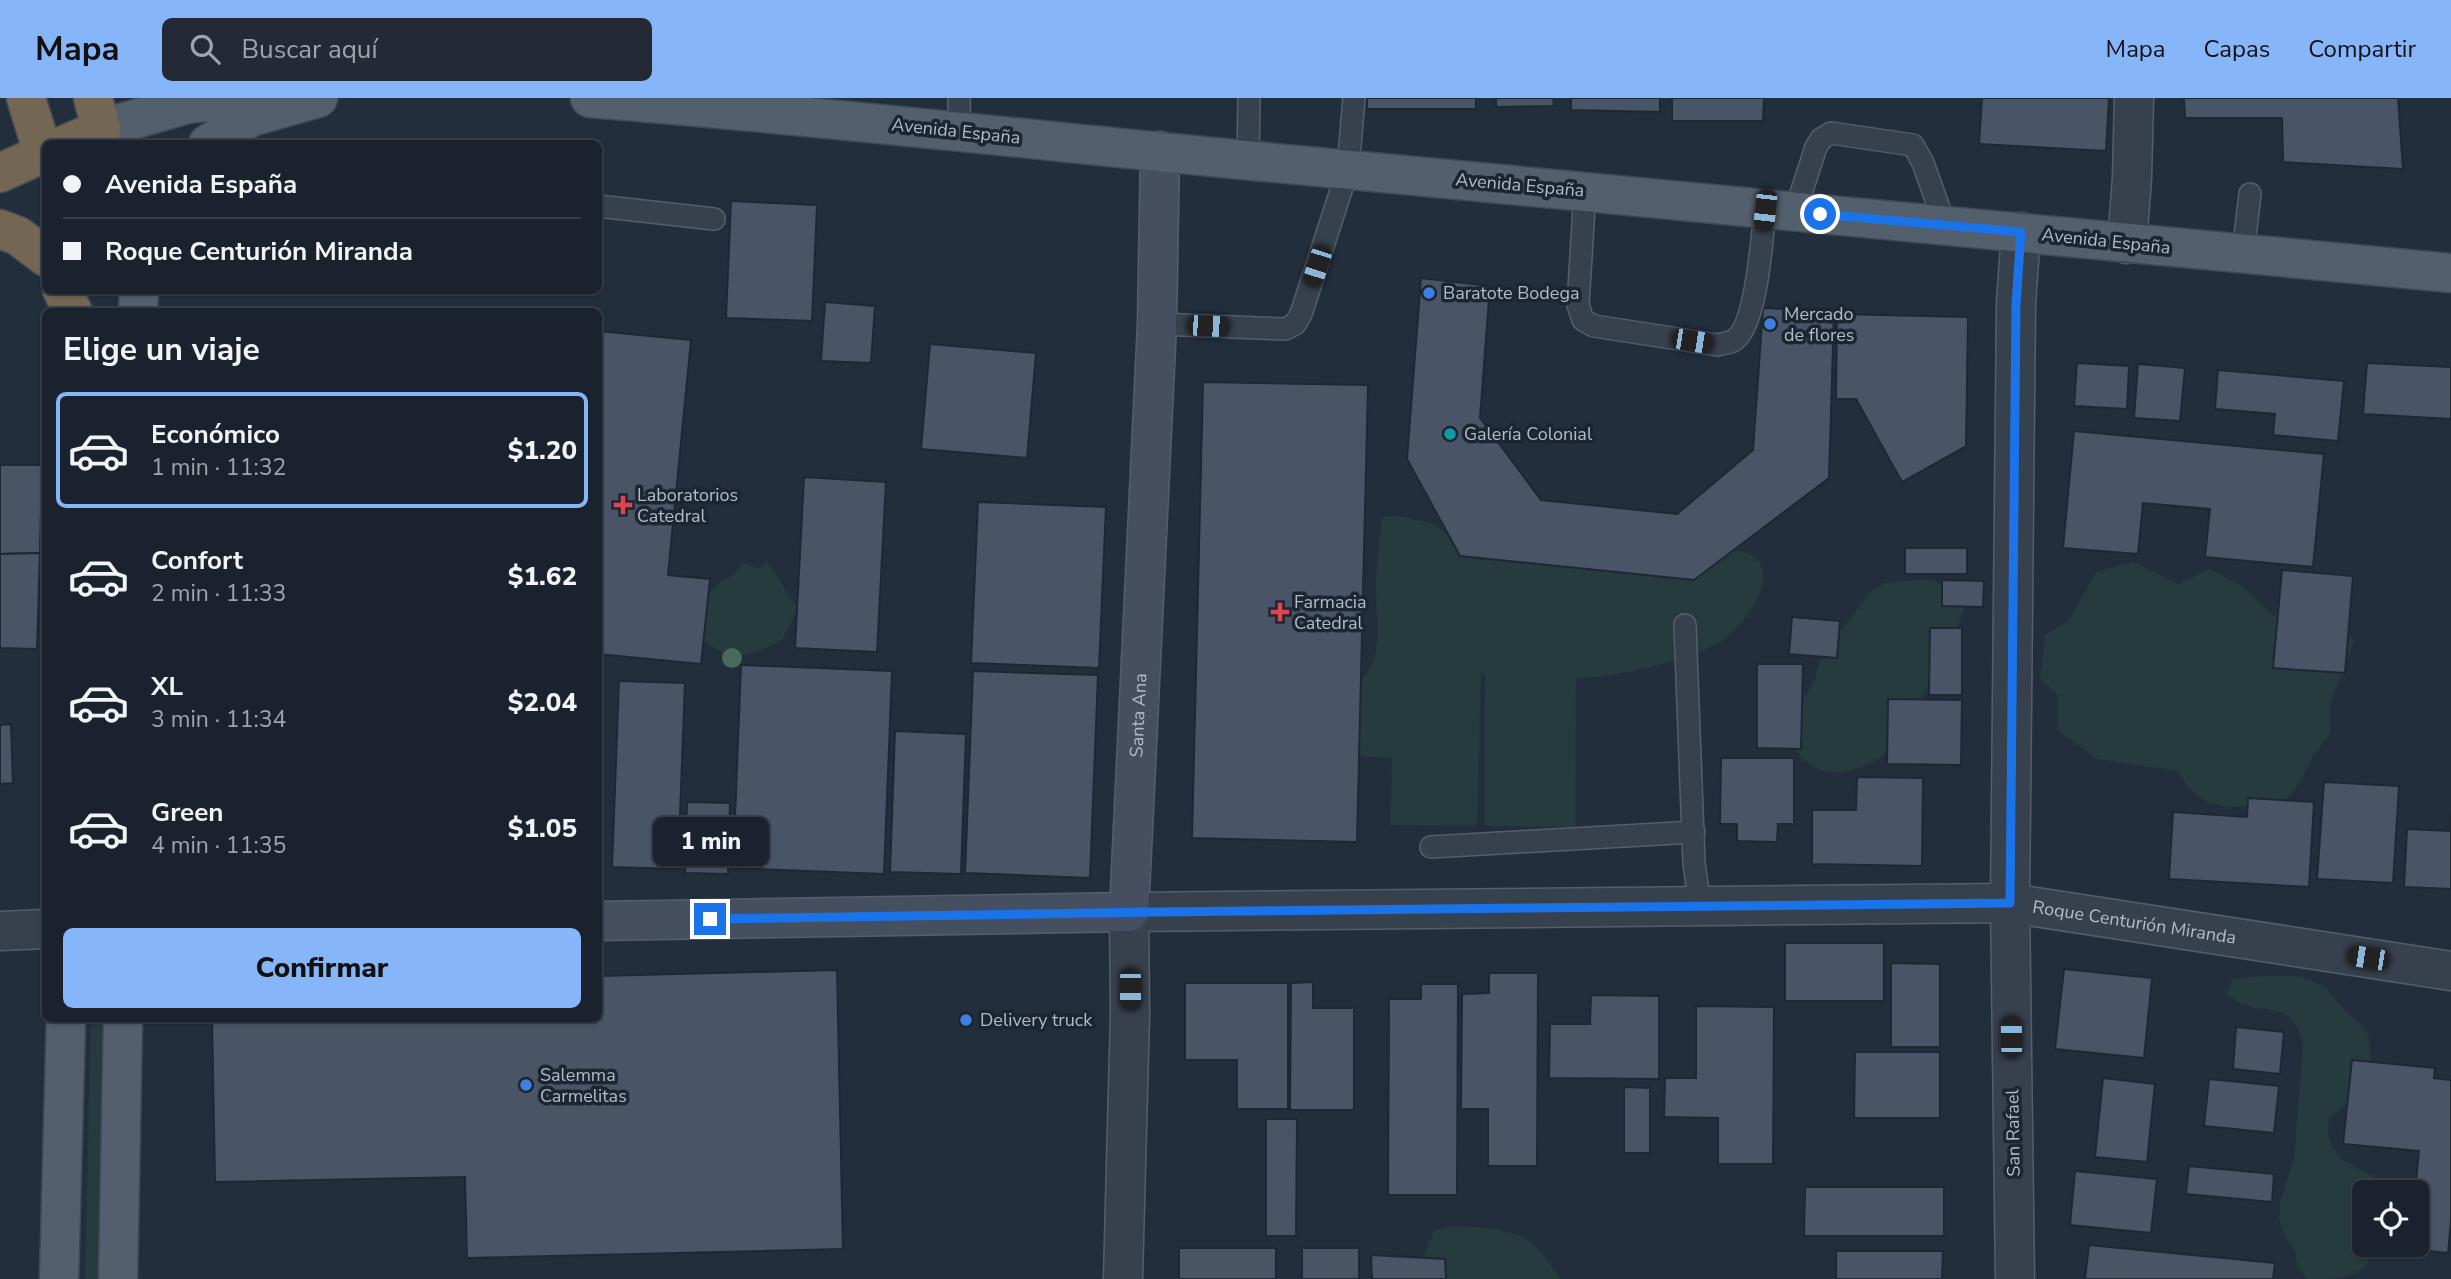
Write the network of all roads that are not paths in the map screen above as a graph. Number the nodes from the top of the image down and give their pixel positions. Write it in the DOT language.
graph roads {
  1 [pos="241,98"];
  2 [pos="318,98"];
  3 [pos="1249,98"];
  4 [pos="1354,98"];
  5 [pos="2134,98"];
  6 [pos="604,99"];
  7 [pos="23,108"];
  8 [pos="959,114"];
  9 [pos="99,123"];
  10 [pos="43,140"];
  11 [pos="70,140"];
  12 [pos="214,140"];
  13 [pos="1160,150"];
  14 [pos="42,155"];
  15 [pos="1248,160"];
  16 [pos="1348,169"];
  17 [pos="1,173"];
  18 [pos="1585,191"];
  19 [pos="2250,194"];
  20 [pos="602,206"];
  21 [pos="1780,211"];
  22 [pos="714,219"];
  23 [pos="1945,225"];
  24 [pos="0,229"];
  25 [pos="2021,232"];
  26 [pos="2127,244"];
  27 [pos="2243,253"];
  28 [pos="42,254"];
  29 [pos="2451,273"];
  30 [pos="1157,324"];
  31 [pos="1685,625"];
  32 [pos="1694,832"];
  33 [pos="1431,848"];
  34 [pos="2010,903"];
  35 [pos="1700,906"];
  36 [pos="1129,912"];
  37 [pos="602,921"];
  38 [pos="42,929"];
  39 [pos="0,931"];
  40 [pos="2451,971"];
  41 [pos="66,1022"];
  42 [pos="123,1022"];
  43 [pos="59,1279"];
  44 [pos="118,1279"];
  45 [pos="1123,1279"];
  46 [pos="2014,1279"];
  1 -- 9 [label="main road"];
  2 -- 12 [label="main road"];
  3 -- 15 [label="lane"];
  4 -- 16 [label="lane"];
  5 -- 26 [label="street"];
  6 -- 8 [label="main road, Avenida España"];
  7 -- 10 [label="highway"];
  8 -- 13 [label="main road, Avenida España"];
  9 -- 11 [label="highway"];
  13 -- 15 [label="main road, Avenida España"];
  13 -- 30 [label="street, Santa Ana"];
  14 -- 17 [label="highway"];
  15 -- 16 [label="main road, Avenida España"];
  16 -- 18 [label="main road, Avenida España"];
  16 -- 30 [label="lane"];
  18 -- 21 [label="main road, Avenida España"];
  18 -- 21 [label="lane"];
  19 -- 27 [label="lane"];
  20 -- 22 [label="lane"];
  21 -- 23 [label="main road, Avenida España"];
  21 -- 23 [label="lane"];
  23 -- 25 [label="main road, Avenida España"];
  24 -- 28 [label="highway"];
  25 -- 26 [label="main road, Avenida España"];
  25 -- 34 [label="street, San Rafael"];
  26 -- 27 [label="main road, Avenida España"];
  27 -- 29 [label="main road, Avenida España"];
  30 -- 36 [label="street, Santa Ana"];
  31 -- 32 [label="lane"];
  32 -- 33 [label="lane"];
  32 -- 35 [label="lane"];
  34 -- 35 [label="street, Roque Centurión Miranda"];
  34 -- 40 [label="street, Roque Centurión Miranda"];
  34 -- 46 [label="street, San Rafael"];
  35 -- 36 [label="street, Roque Centurión Miranda"];
  36 -- 37 [label="street, Roque Centurión Miranda"];
  36 -- 45 [label="street, Santa Ana"];
  38 -- 39 [label="street"];
  41 -- 43 [label="main road"];
  42 -- 44 [label="main road"];
}
